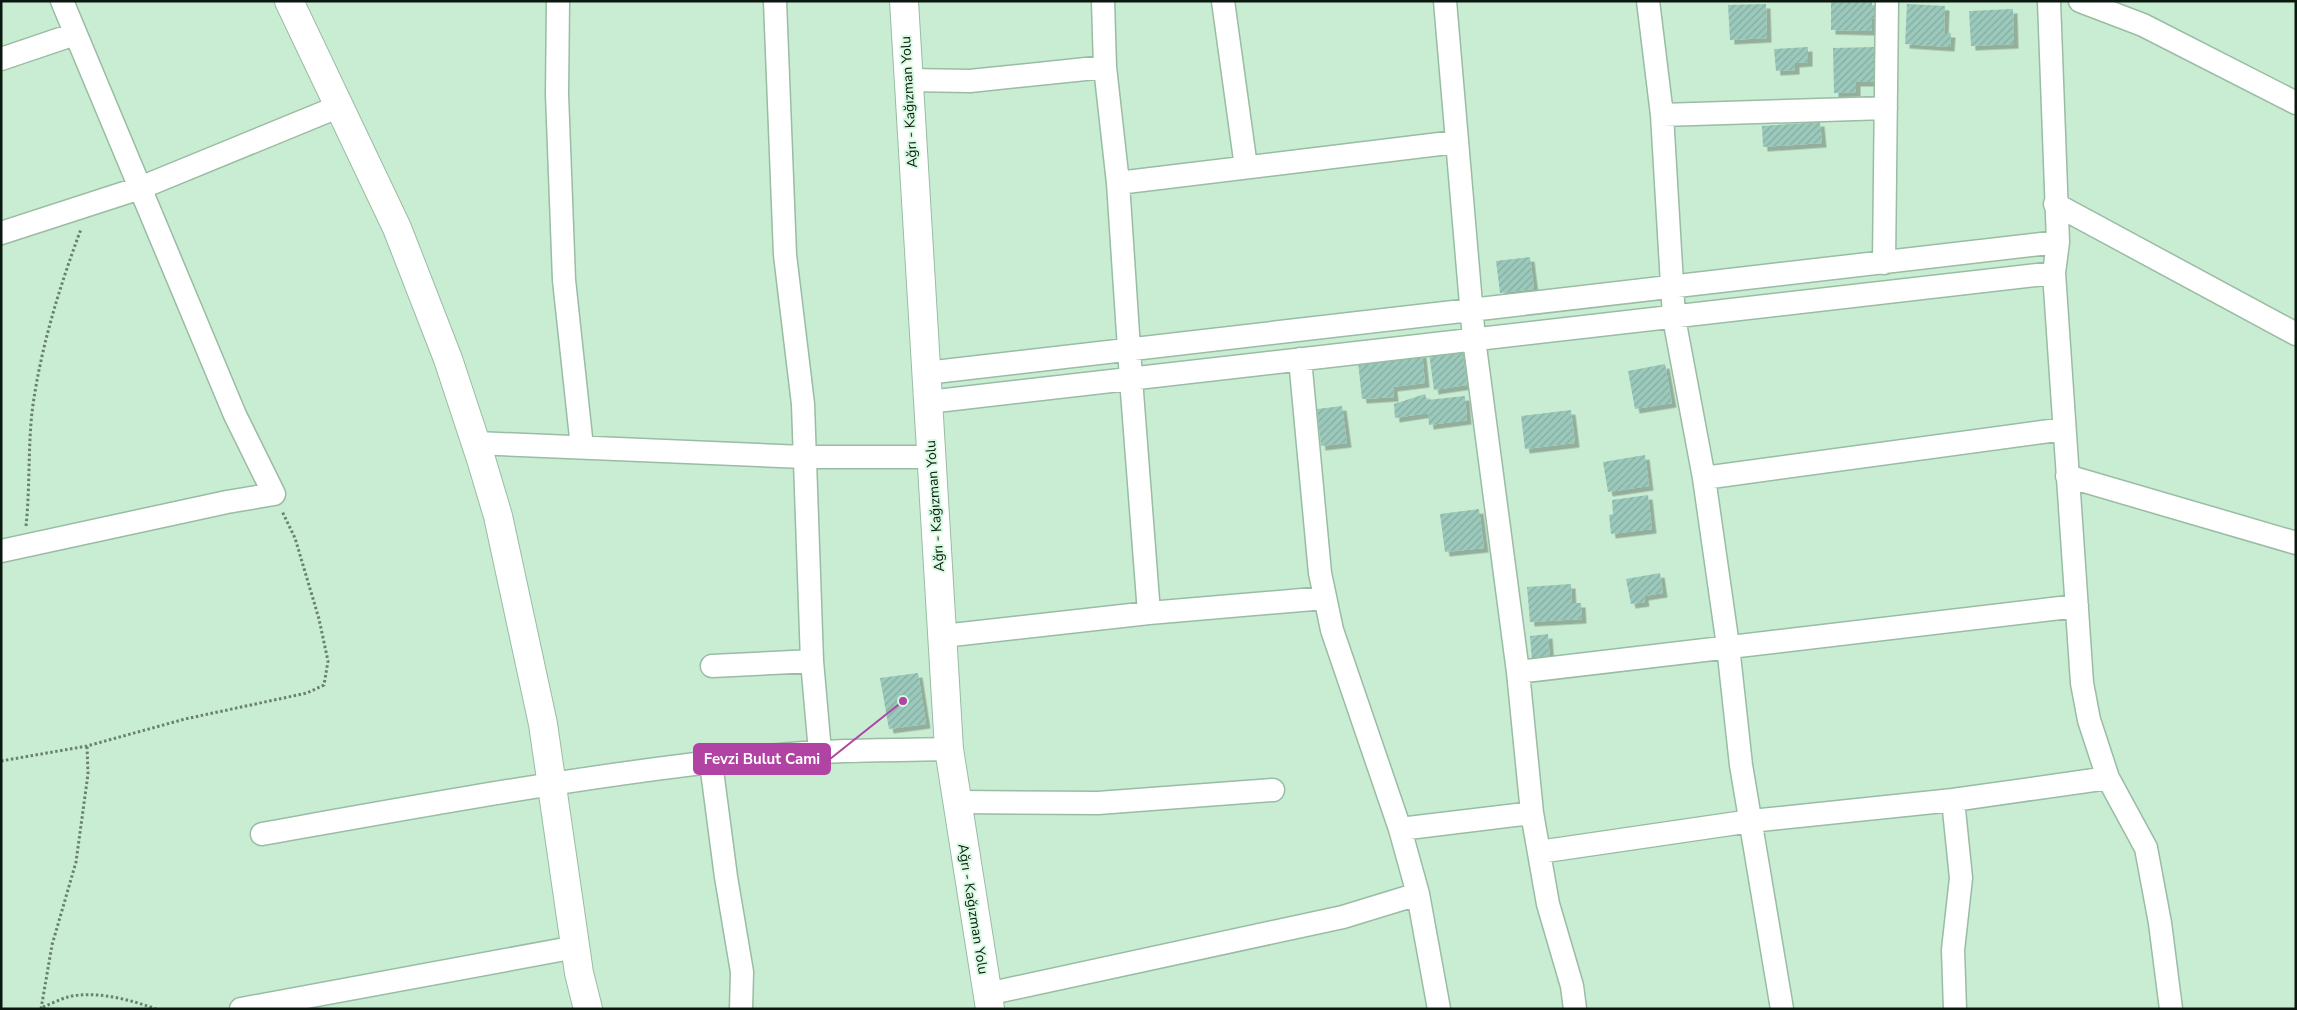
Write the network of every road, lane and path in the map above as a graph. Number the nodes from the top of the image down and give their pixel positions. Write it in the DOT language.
graph roads {
  1 [pos="62,1"];
  2 [pos="289,1"];
  3 [pos="558,1"];
  4 [pos="775,1"];
  5 [pos="904,1"];
  6 [pos="1104,1"];
  7 [pos="1223,1"];
  8 [pos="1445,1"];
  9 [pos="1648,1"];
  10 [pos="1887,1"];
  11 [pos="2049,1"];
  12 [pos="2080,1"];
  13 [pos="75,34"];
  14 [pos="1,59"];
  15 [pos="1105,67"];
  16 [pos="908,80"];
  17 [pos="2296,103"];
  18 [pos="340,106"];
  19 [pos="1886,108"];
  20 [pos="1662,115"];
  21 [pos="1456,142"];
  22 [pos="1246,167"];
  23 [pos="1118,183"];
  24 [pos="140,188"];
  25 [pos="2055,204"];
  26 [pos="83,206"];
  27 [pos="1,233"];
  28 [pos="2058,242"];
  29 [pos="1884,263"];
  30 [pos="2054,273"];
  31 [pos="1671,287"];
  32 [pos="1472,310"];
  33 [pos="1674,318"];
  34 [pos="2296,334"];
  35 [pos="1474,339"];
  36 [pos="1130,349"];
  37 [pos="1300,359"];
  38 [pos="926,373"];
  39 [pos="1131,379"];
  40 [pos="928,402"];
  41 [pos="2064,429"];
  42 [pos="476,443"];
  43 [pos="582,447"];
  44 [pos="804,457"];
  45 [pos="932,457"];
  46 [pos="2067,476"];
  47 [pos="1704,478"];
  48 [pos="274,494"];
  49 [pos="2296,543"];
  50 [pos="24,546"];
  51 [pos="1,551"];
  52 [pos="1325,598"];
  53 [pos="2077,606"];
  54 [pos="1149,612"];
  55 [pos="943,636"];
  56 [pos="1728,646"];
  57 [pos="812,661"];
  58 [pos="712,666"];
  59 [pos="1518,672"];
  60 [pos="87,746"];
  61 [pos="949,749"];
  62 [pos="820,752"];
  63 [pos="1,761"];
  64 [pos="711,762"];
  65 [pos="2108,778"];
  66 [pos="551,782"];
  67 [pos="1273,790"];
  68 [pos="1953,800"];
  69 [pos="956,802"];
  70 [pos="1532,812"];
  71 [pos="1751,821"];
  72 [pos="1400,829"];
  73 [pos="262,834"];
  74 [pos="1539,852"];
  75 [pos="1418,894"];
  76 [pos="576,947"];
  77 [pos="988,1001"];
  78 [pos="42,1008"];
  79 [pos="156,1009"];
  80 [pos="241,1009"];
  81 [pos="588,1009"];
  82 [pos="741,1009"];
  83 [pos="1439,1009"];
  84 [pos="1575,1009"];
  85 [pos="1782,1009"];
  86 [pos="1955,1009"];
  87 [pos="2171,1009"];
  1 -- 13 [label="street"];
  2 -- 18 [label="street"];
  3 -- 43 [label="street"];
  4 -- 44 [label="street"];
  5 -- 16 [label="street, Ağrı - Kağızman Yolu"];
  6 -- 15 [label="street"];
  7 -- 22 [label="street"];
  8 -- 21 [label="street"];
  9 -- 20 [label="street"];
  10 -- 19 [label="street"];
  11 -- 25 [label="street"];
  12 -- 17 [label="street"];
  13 -- 14 [label="street"];
  13 -- 24 [label="street"];
  15 -- 16 [label="street"];
  15 -- 23 [label="street"];
  16 -- 38 [label="street, Ağrı - Kağızman Yolu"];
  18 -- 24 [label="street"];
  18 -- 42 [label="street"];
  19 -- 20 [label="street"];
  19 -- 29 [label="street"];
  20 -- 31 [label="street"];
  21 -- 22 [label="street"];
  21 -- 32 [label="street"];
  22 -- 23 [label="street"];
  23 -- 36 [label="street"];
  24 -- 26 [label="street"];
  24 -- 48 [label="street"];
  25 -- 28 [label="street"];
  25 -- 34 [label="street"];
  26 -- 27 [label="street"];
  26 -- 50 [label="path"];
  28 -- 29 [label="street"];
  28 -- 30 [label="street"];
  29 -- 31 [label="street"];
  30 -- 33 [label="street"];
  30 -- 41 [label="street"];
  31 -- 32 [label="street"];
  31 -- 33 [label="street"];
  32 -- 35 [label="street"];
  32 -- 36 [label="street"];
  33 -- 35 [label="street"];
  33 -- 47 [label="street"];
  35 -- 37 [label="street"];
  35 -- 59 [label="street"];
  36 -- 38 [label="street"];
  36 -- 39 [label="street"];
  37 -- 39 [label="street"];
  37 -- 52 [label="street"];
  38 -- 40 [label="street, Ağrı - Kağızman Yolu"];
  39 -- 40 [label="street"];
  39 -- 54 [label="street"];
  40 -- 45 [label="street, Ağrı - Kağızman Yolu"];
  41 -- 46 [label="street"];
  41 -- 47 [label="street"];
  42 -- 43 [label="street"];
  42 -- 66 [label="street"];
  43 -- 44 [label="street"];
  44 -- 45 [label="street"];
  44 -- 57 [label="street"];
  45 -- 55 [label="street, Ağrı - Kağızman Yolu"];
  46 -- 49 [label="street"];
  46 -- 53 [label="street"];
  47 -- 56 [label="street"];
  48 -- 50 [label="street"];
  48 -- 60 [label="path"];
  50 -- 51 [label="street"];
  52 -- 54 [label="street"];
  52 -- 72 [label="street"];
  53 -- 56 [label="street"];
  53 -- 65 [label="street"];
  54 -- 55 [label="street"];
  55 -- 61 [label="street, Ağrı - Kağızman Yolu"];
  56 -- 59 [label="street"];
  56 -- 71 [label="street"];
  57 -- 58 [label="street"];
  57 -- 62 [label="street"];
  59 -- 70 [label="street"];
  60 -- 63 [label="path"];
  60 -- 78 [label="path"];
  61 -- 62 [label="street"];
  61 -- 69 [label="street, Ağrı - Kağızman Yolu"];
  62 -- 64 [label="street"];
  64 -- 66 [label="street"];
  64 -- 82 [label="street"];
  65 -- 68 [label="street"];
  65 -- 87 [label="street"];
  66 -- 73 [label="street"];
  66 -- 76 [label="street"];
  67 -- 69 [label="street"];
  68 -- 71 [label="street"];
  68 -- 86 [label="street"];
  69 -- 77 [label="street, Ağrı - Kağızman Yolu"];
  70 -- 72 [label="street"];
  70 -- 74 [label="street"];
  71 -- 74 [label="street"];
  71 -- 85 [label="street"];
  72 -- 75 [label="street"];
  74 -- 84 [label="street"];
  75 -- 77 [label="street"];
  75 -- 83 [label="street"];
  76 -- 80 [label="street"];
  76 -- 81 [label="street"];
  78 -- 79 [label="path"];
}
